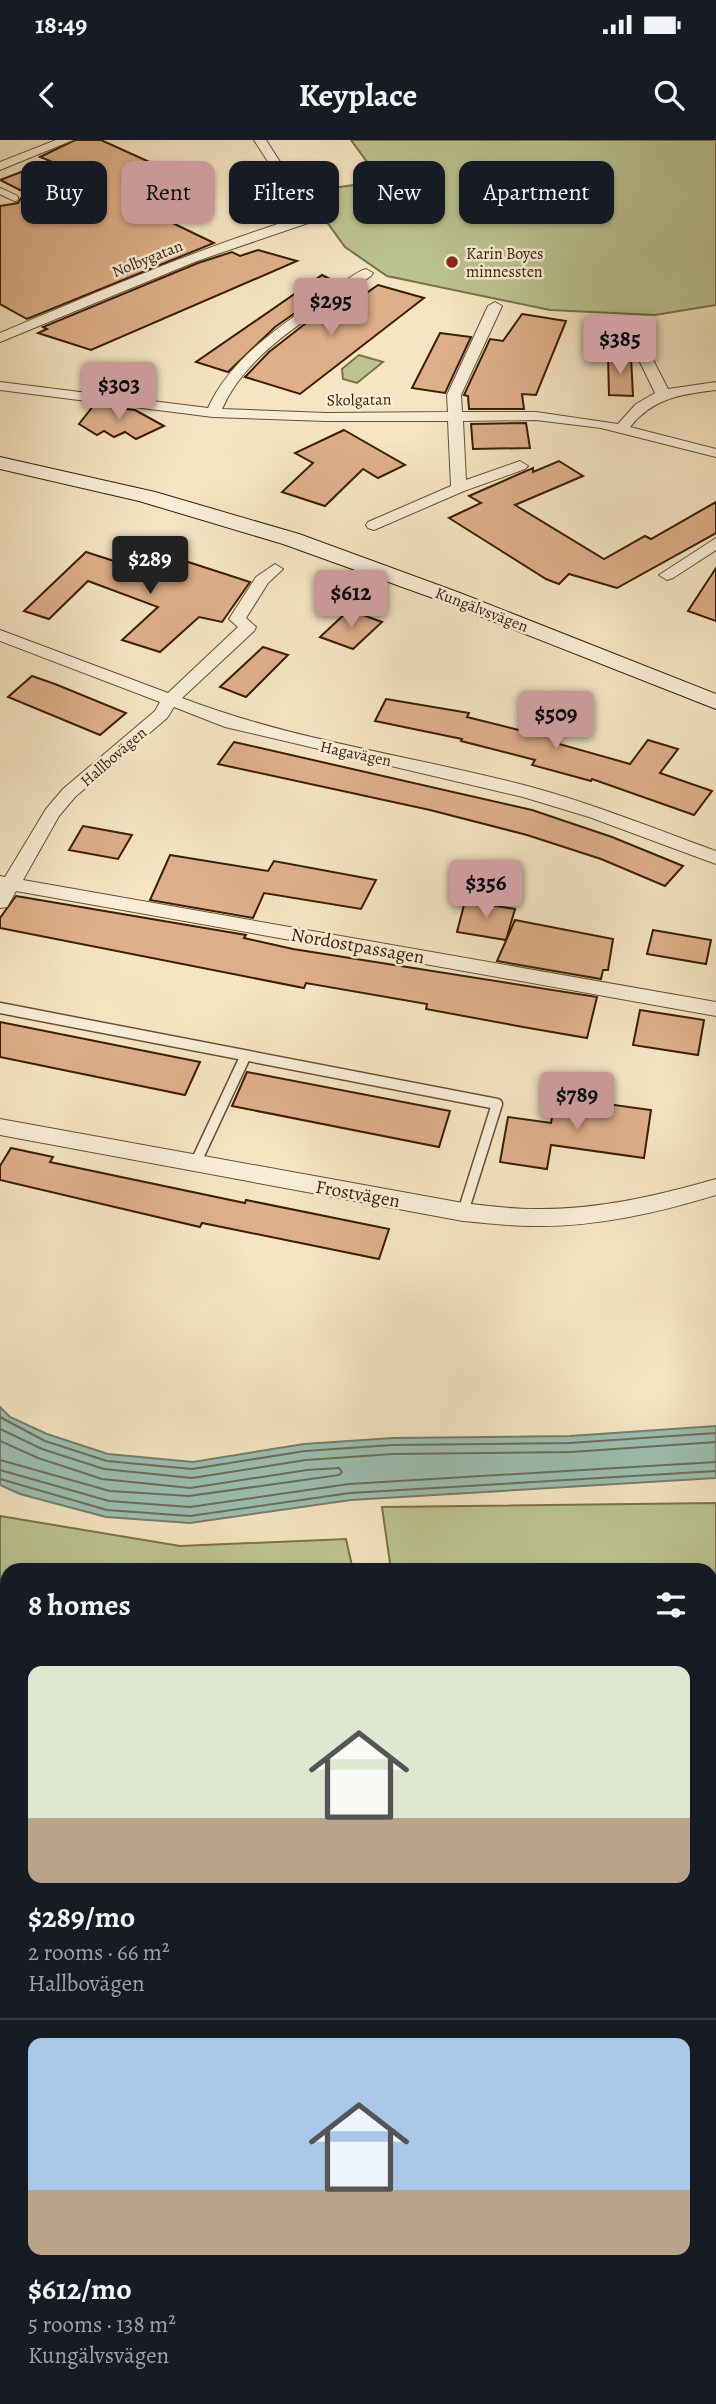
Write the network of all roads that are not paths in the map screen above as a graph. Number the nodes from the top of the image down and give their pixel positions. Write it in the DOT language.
graph roads {
  1 [pos="67,140"];
  2 [pos="260,140"];
  3 [pos="0,166"];
  4 [pos="0,191"];
  5 [pos="15,198"];
  6 [pos="366,273"];
  7 [pos="495,306"];
  8 [pos="641,329"];
  9 [pos="0,338"];
  10 [pos="0,386"];
  11 [pos="716,386"];
  12 [pos="663,394"];
  13 [pos="213,413"];
  14 [pos="454,415"];
  15 [pos="622,428"];
  16 [pos="716,453"];
  17 [pos="0,463"];
  18 [pos="520,466"];
  19 [pos="459,488"];
  20 [pos="374,525"];
  21 [pos="716,543"];
  22 [pos="275,569"];
  23 [pos="667,575"];
  24 [pos="248,627"];
  25 [pos="0,635"];
  26 [pos="170,700"];
  27 [pos="716,702"];
  28 [pos="716,858"];
  29 [pos="5,883"];
  30 [pos="0,902"];
  31 [pos="0,1009"];
  32 [pos="716,1009"];
  33 [pos="246,1057"];
  34 [pos="0,1127"];
  35 [pos="195,1164"];
  36 [pos="716,1187"];
  37 [pos="463,1212"];
  1 -- 3 [label="street"];
  2 -- 9 [label="street, Nolbygatan"];
  4 -- 5 [label="lane"];
  6 -- 13 [label="street"];
  7 -- 14 [label="street"];
  8 -- 12 [label="street"];
  10 -- 13 [label="street, Skolgatan"];
  11 -- 12 [label="street"];
  12 -- 15 [label="street"];
  13 -- 14 [label="street, Skolgatan"];
  14 -- 15 [label="street, Skolgatan"];
  14 -- 19 [label="street"];
  15 -- 16 [label="street, Skolgatan"];
  17 -- 27 [label="main road, Kungälvsvägen"];
  18 -- 19 [label="street"];
  19 -- 20 [label="street"];
  21 -- 23 [label="street"];
  22 -- 24 [label="street"];
  24 -- 26 [label="street, Hallbovägen"];
  25 -- 26 [label="street, Hagavägen"];
  26 -- 28 [label="street, Hagavägen"];
  26 -- 29 [label="street, Hallbovägen"];
  29 -- 30 [label="street, Hallbovägen"];
  29 -- 32 [label="street, Nordostpassagen"];
  31 -- 33 [label="lane"];
  33 -- 35 [label="lane"];
  33 -- 37 [label="lane"];
  34 -- 35 [label="street, Frostvägen"];
  35 -- 37 [label="street, Frostvägen"];
  36 -- 37 [label="street, Frostvägen"];
}
